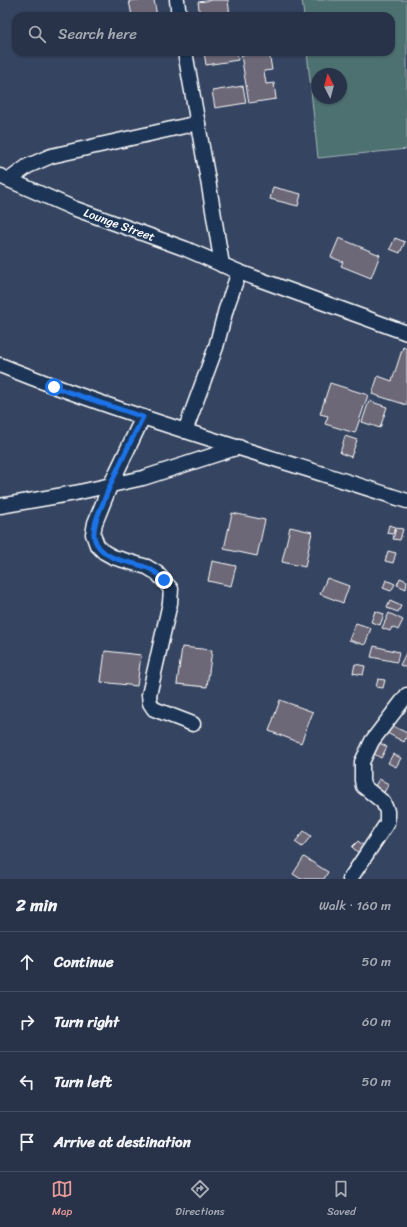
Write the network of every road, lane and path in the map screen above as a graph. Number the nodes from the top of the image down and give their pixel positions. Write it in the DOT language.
graph roads {
  1 [pos="177,0"];
  2 [pos="178,12"];
  3 [pos="186,56"];
  4 [pos="198,123"];
  5 [pos="4,178"];
  6 [pos="222,265"];
  7 [pos="239,272"];
  8 [pos="407,332"];
  9 [pos="0,365"];
  10 [pos="143,417"];
  11 [pos="185,431"];
  12 [pos="239,447"];
  13 [pos="110,486"];
  14 [pos="407,501"];
  15 [pos="0,506"];
  16 [pos="407,695"];
  17 [pos="193,724"];
  18 [pos="350,879"];
  1 -- 2 [label="street"];
  3 -- 4 [label="street"];
  4 -- 5 [label="street"];
  4 -- 6 [label="street"];
  5 -- 6 [label="street, Lounge Street"];
  6 -- 7 [label="street, Lounge Street"];
  7 -- 8 [label="street, Lounge Street"];
  7 -- 11 [label="street"];
  9 -- 10 [label="street"];
  10 -- 11 [label="street"];
  10 -- 13 [label="street"];
  11 -- 12 [label="street"];
  12 -- 13 [label="street"];
  12 -- 14 [label="street"];
  13 -- 15 [label="street"];
  13 -- 17 [label="street"];
  16 -- 18 [label="street"];
}
